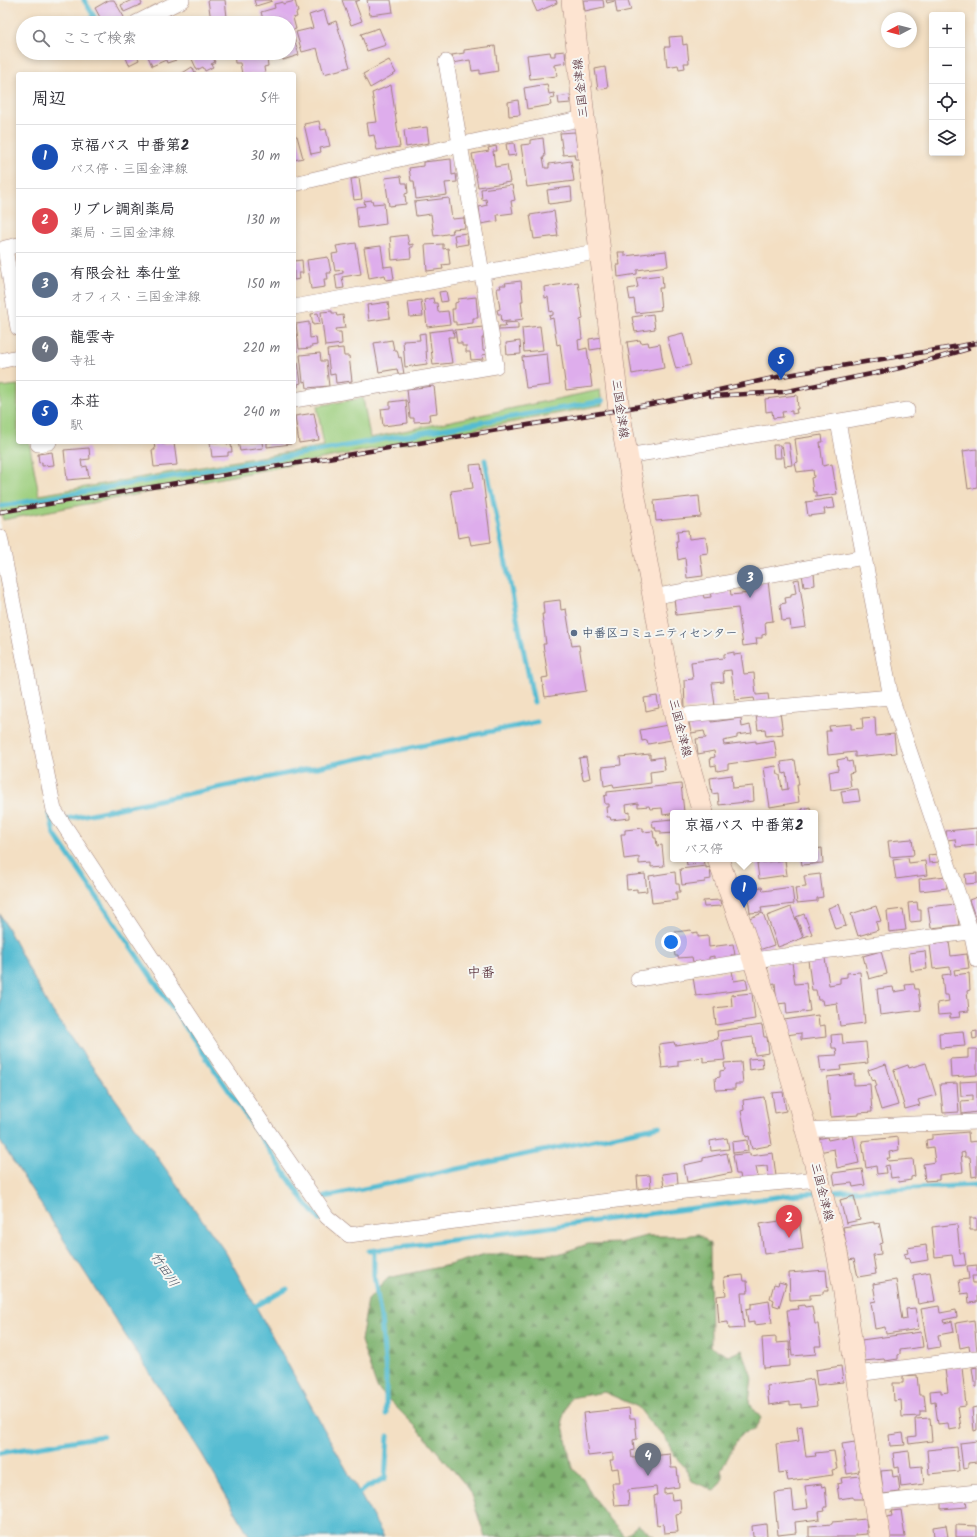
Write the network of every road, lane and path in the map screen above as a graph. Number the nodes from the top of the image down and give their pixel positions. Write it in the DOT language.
graph roads {
  1 [pos="182,0"];
  2 [pos="572,0"];
  3 [pos="150,16"];
  4 [pos="446,62"];
  5 [pos="584,118"];
  6 [pos="459,145"];
  7 [pos="296,184"];
  8 [pos="16,245"];
  9 [pos="601,251"];
  10 [pos="482,273"];
  11 [pos="296,307"];
  12 [pos="16,316"];
  13 [pos="16,358"];
  14 [pos="0,361"];
  15 [pos="296,400"];
  16 [pos="907,410"];
  17 [pos="838,422"];
  18 [pos="627,456"];
  19 [pos="0,537"];
  20 [pos="864,557"];
  21 [pos="652,597"];
  22 [pos="891,697"];
  23 [pos="675,716"];
  24 [pos="702,810"];
  25 [pos="719,862"];
  26 [pos="974,932"];
  27 [pos="754,960"];
  28 [pos="977,960"];
  29 [pos="638,979"];
  30 [pos="977,1122"];
  31 [pos="806,1130"];
  32 [pos="822,1188"];
  33 [pos="977,1358"];
  34 [pos="857,1374"];
  35 [pos="977,1492"];
  36 [pos="874,1503"];
  37 [pos="880,1537"];
  1 -- 3 [label="street"];
  2 -- 5 [label="main road, 三国金津線"];
  4 -- 6 [label="street"];
  5 -- 6 [label="street"];
  5 -- 9 [label="main road, 三国金津線"];
  6 -- 7 [label="street"];
  6 -- 10 [label="street"];
  8 -- 12 [label="street"];
  9 -- 10 [label="street"];
  9 -- 18 [label="main road, 三国金津線"];
  10 -- 11 [label="street"];
  10 -- 15 [label="street"];
  13 -- 14 [label="street"];
  16 -- 17 [label="street"];
  17 -- 18 [label="street"];
  17 -- 20 [label="street"];
  18 -- 21 [label="main road, 三国金津線"];
  19 -- 32 [label="street"];
  20 -- 21 [label="street"];
  20 -- 22 [label="street"];
  21 -- 23 [label="main road, 三国金津線"];
  22 -- 23 [label="street"];
  22 -- 26 [label="street"];
  23 -- 24 [label="main road, 三国金津線"];
  25 -- 27 [label="main road, 三国金津線"];
  26 -- 27 [label="street"];
  26 -- 28 [label="street"];
  27 -- 29 [label="street"];
  27 -- 31 [label="main road, 三国金津線"];
  30 -- 31 [label="street"];
  31 -- 32 [label="main road, 三国金津線"];
  32 -- 34 [label="main road, 三国金津線"];
  33 -- 34 [label="street"];
  34 -- 36 [label="main road, 三国金津線"];
  35 -- 36 [label="street"];
  36 -- 37 [label="main road, 三国金津線"];
}
